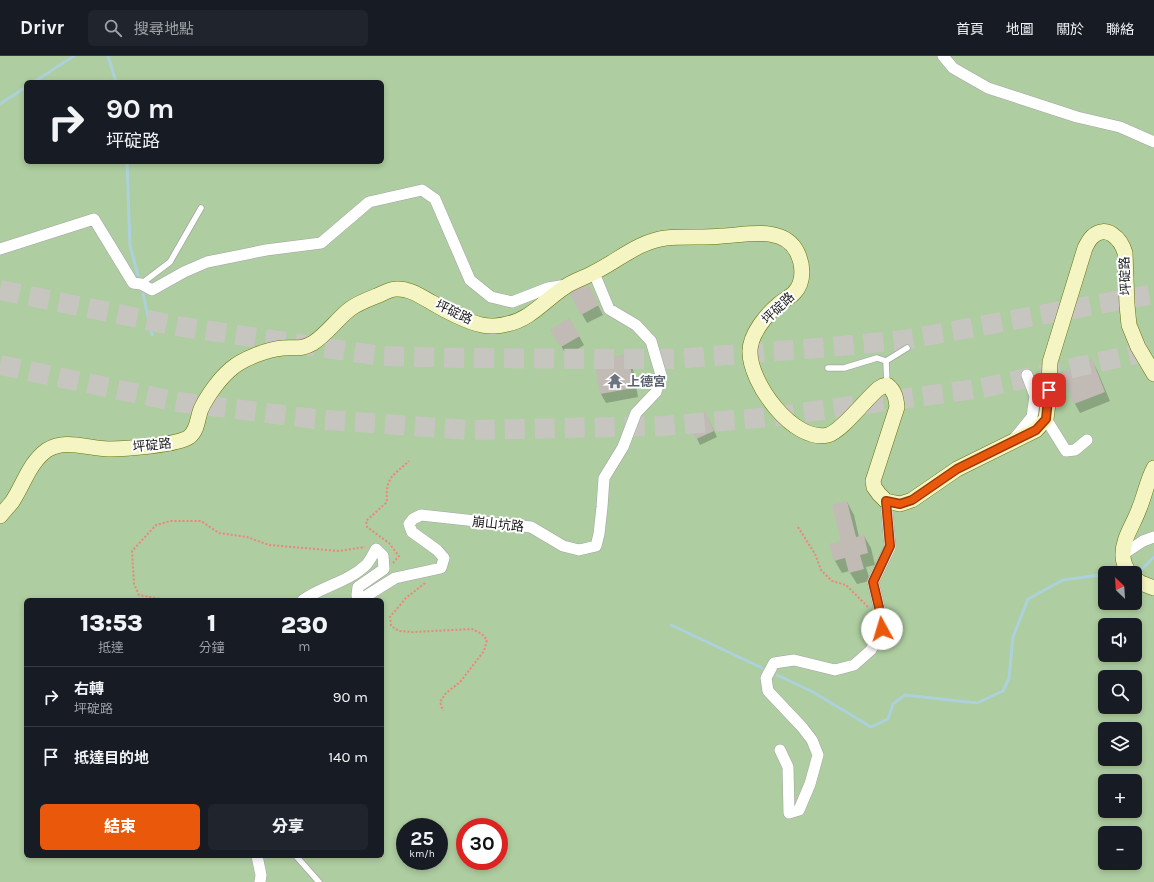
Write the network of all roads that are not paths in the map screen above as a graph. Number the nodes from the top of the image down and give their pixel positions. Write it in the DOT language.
graph roads {
  1 [pos="943,56"];
  2 [pos="1154,142"];
  3 [pos="201,208"];
  4 [pos="0,249"];
  5 [pos="594,273"];
  6 [pos="141,284"];
  7 [pos="567,285"];
  8 [pos="907,348"];
  9 [pos="886,362"];
  10 [pos="828,368"];
  11 [pos="1154,374"];
  12 [pos="1027,375"];
  13 [pos="887,385"];
  14 [pos="1046,419"];
  15 [pos="1087,440"];
  16 [pos="1011,442"];
  17 [pos="1154,468"];
  18 [pos="886,501"];
  19 [pos="0,516"];
  20 [pos="1154,536"];
  21 [pos="1122,555"];
  22 [pos="1125,566"];
  23 [pos="1142,583"];
  24 [pos="1154,588"];
  25 [pos="306,598"];
  26 [pos="363,598"];
  27 [pos="363,598"];
  28 [pos="780,750"];
  29 [pos="257,858"];
  30 [pos="298,858"];
  31 [pos="260,882"];
  32 [pos="319,882"];
  1 -- 2 [label="street"];
  3 -- 6 [label="lane"];
  4 -- 6 [label="street"];
  5 -- 7 [label="main road, 坪碇路"];
  5 -- 13 [label="main road, 坪碇路"];
  5 -- 26 [label="street, 崩山坑路"];
  6 -- 7 [label="street"];
  7 -- 19 [label="main road, 坪碇路"];
  8 -- 9 [label="lane"];
  9 -- 10 [label="lane"];
  9 -- 13 [label="lane"];
  11 -- 14 [label="main road, 坪碇路"];
  12 -- 16 [label="street"];
  13 -- 18 [label="main road"];
  14 -- 15 [label="street"];
  14 -- 16 [label="main road"];
  16 -- 18 [label="main road"];
  17 -- 21 [label="main road"];
  18 -- 28 [label="street"];
  20 -- 21 [label="street"];
  21 -- 22 [label="main road"];
  23 -- 24 [label="main road"];
  25 -- 27 [label="street, 崩山坑路"];
  29 -- 31 [label="street"];
  30 -- 32 [label="lane"];
}
